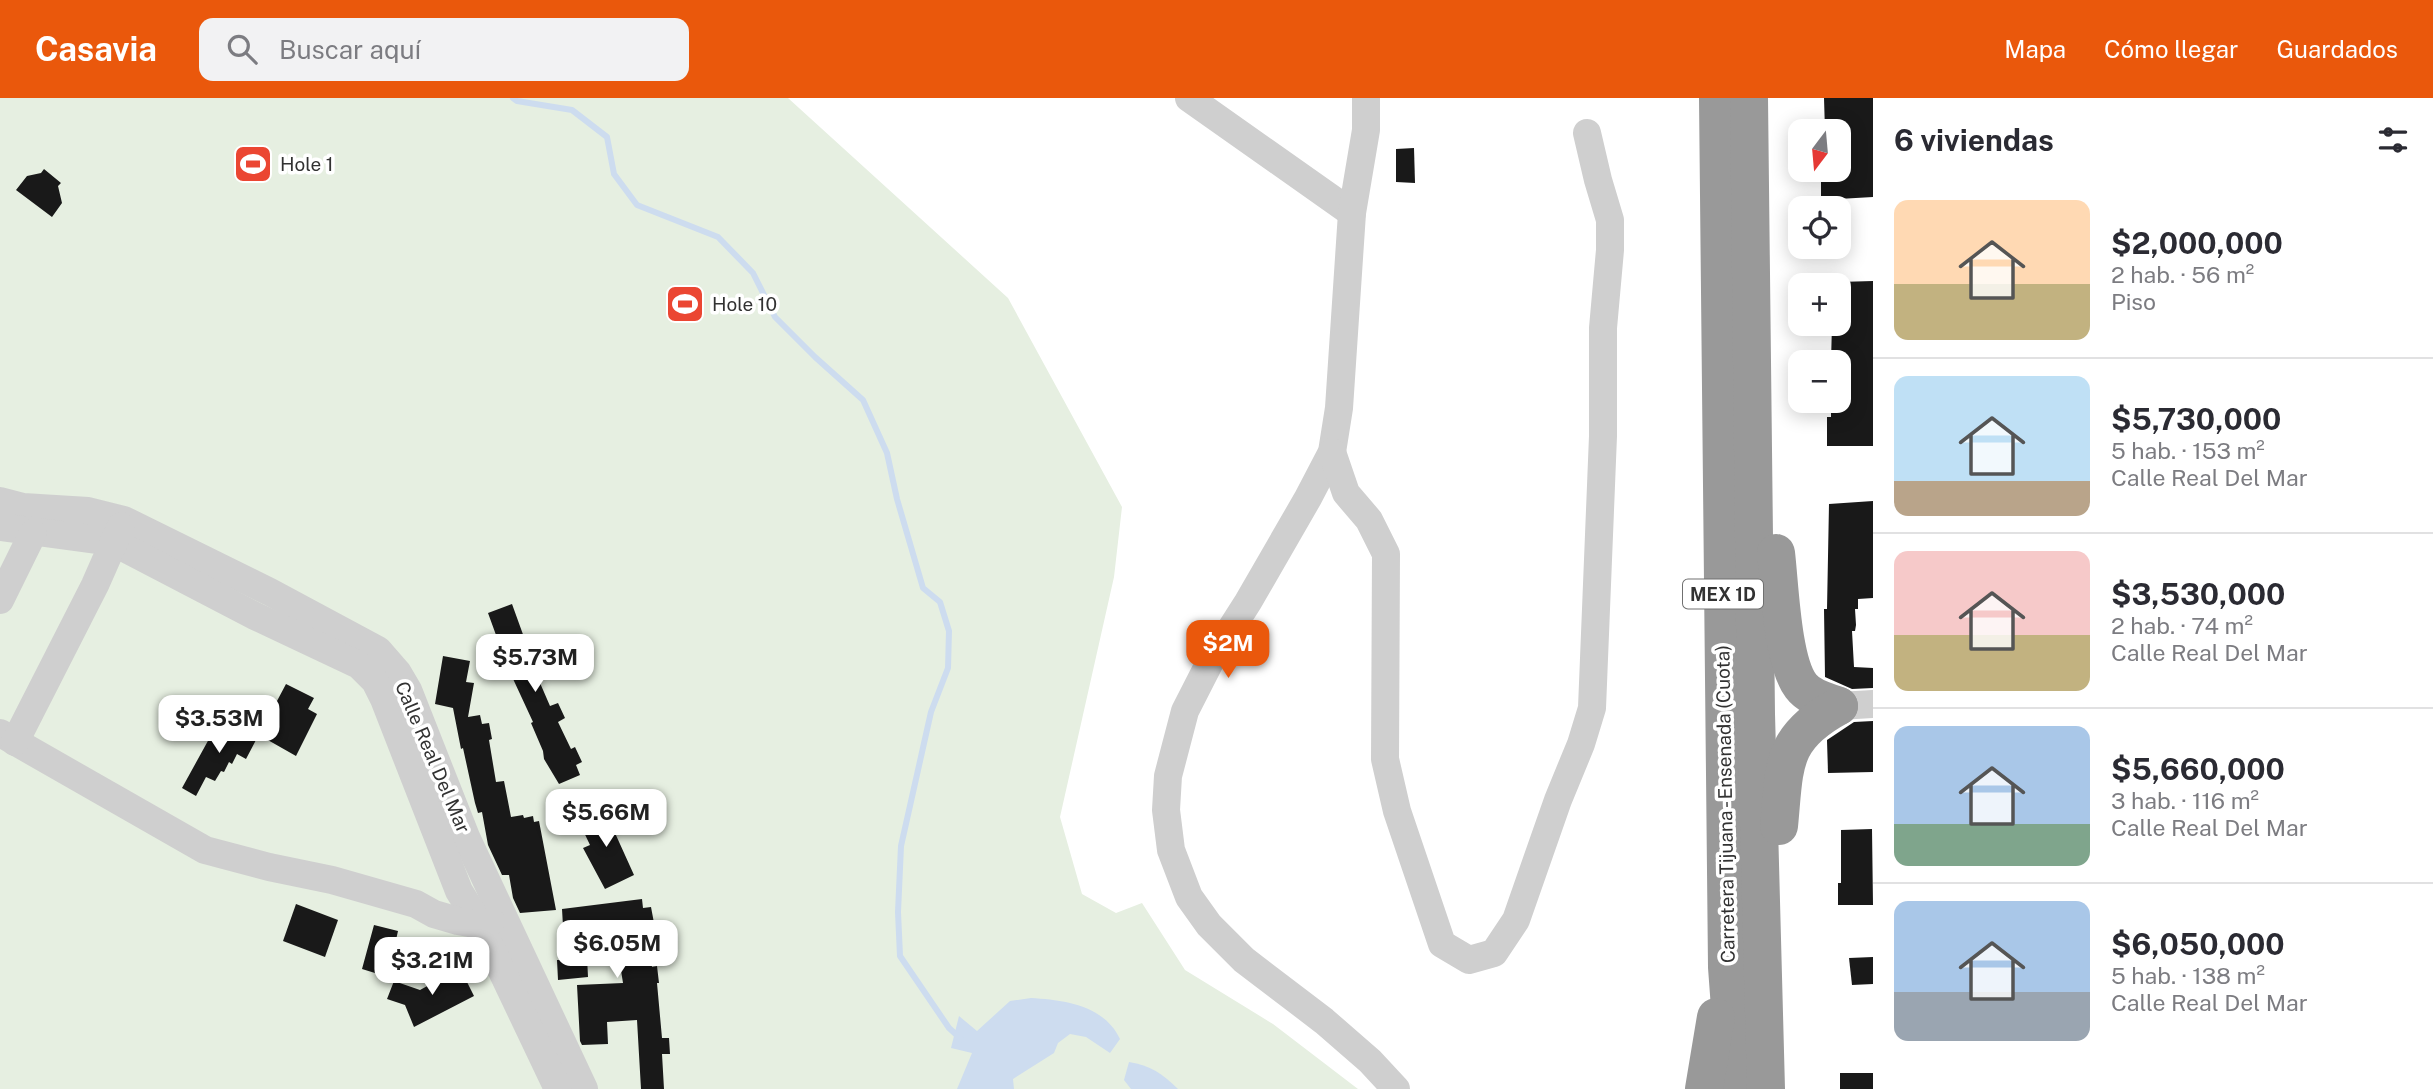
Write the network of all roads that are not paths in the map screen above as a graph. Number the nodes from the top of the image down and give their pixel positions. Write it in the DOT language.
graph roads {
  1 [pos="1189,98"];
  2 [pos="1366,98"];
  3 [pos="1718,98"];
  4 [pos="1749,98"];
  5 [pos="1587,133"];
  6 [pos="1352,213"];
  7 [pos="1755,438"];
  8 [pos="1332,452"];
  9 [pos="0,501"];
  10 [pos="0,527"];
  11 [pos="119,531"];
  12 [pos="33,533"];
  13 [pos="270,592"];
  14 [pos="0,600"];
  15 [pos="255,616"];
  16 [pos="1856,705"];
  17 [pos="8,737"];
  18 [pos="454,843"];
  19 [pos="459,891"];
  20 [pos="416,904"];
  21 [pos="492,920"];
  22 [pos="1762,943"];
  23 [pos="1727,967"];
  24 [pos="558,1089"];
  25 [pos="584,1089"];
  26 [pos="1396,1089"];
  27 [pos="1704,1089"];
  28 [pos="1736,1089"];
  29 [pos="1766,1089"];
  1 -- 6 [label="street"];
  2 -- 6 [label="street"];
  3 -- 23 [label="highway, Carretera Tijuana - Ensenada (Cuota) / MEX 1D"];
  4 -- 7 [label="highway, Carretera Tijuana - Ensenada (Cuota) / MEX 1D"];
  5 -- 8 [label="street"];
  6 -- 8 [label="street"];
  7 -- 16 [label="highway"];
  7 -- 22 [label="highway, Carretera Tijuana - Ensenada (Cuota) / MEX 1D"];
  8 -- 26 [label="street"];
  9 -- 11 [label="street, Calle Real Del Mar"];
  10 -- 12 [label="street, Calle Real Del Mar"];
  11 -- 12 [label="street, Calle Real Del Mar"];
  11 -- 13 [label="street, Calle Real Del Mar"];
  11 -- 15 [label="street, Calle Real Del Mar"];
  11 -- 17 [label="street"];
  12 -- 14 [label="street"];
  13 -- 15 [label="street"];
  13 -- 18 [label="street, Calle Real Del Mar"];
  15 -- 18 [label="street, Calle Real Del Mar"];
  16 -- 22 [label="highway"];
  17 -- 20 [label="street"];
  18 -- 19 [label="street, Calle Real Del Mar"];
  18 -- 21 [label="street, Calle Real Del Mar"];
  19 -- 20 [label="street"];
  19 -- 21 [label="street, Calle Real Del Mar"];
  20 -- 21 [label="street"];
  21 -- 24 [label="street, Calle Real Del Mar"];
  21 -- 25 [label="street, Calle Real Del Mar"];
  22 -- 29 [label="highway, Carretera Tijuana - Ensenada (Cuota) / MEX 1D"];
  23 -- 27 [label="highway"];
  23 -- 28 [label="highway, Carretera Tijuana - Ensenada (Cuota) / MEX 1D"];
}
